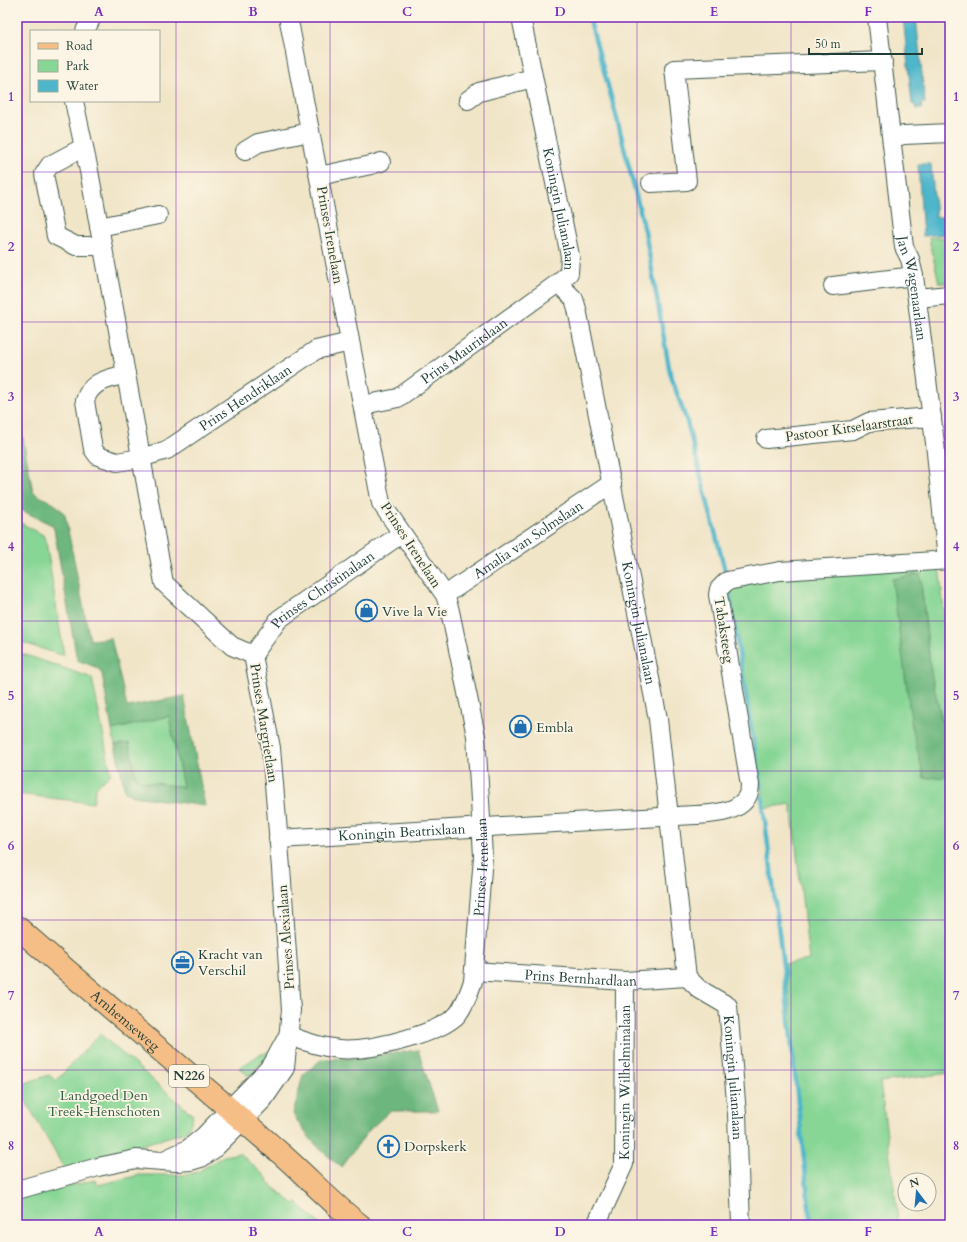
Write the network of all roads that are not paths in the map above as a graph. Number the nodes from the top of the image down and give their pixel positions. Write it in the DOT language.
graph roads {
  1 [pos="92,17"];
  2 [pos="289,17"];
  3 [pos="521,17"];
  4 [pos="878,17"];
  5 [pos="86,30"];
  6 [pos="884,61"];
  7 [pos="533,78"];
  8 [pos="468,100"];
  9 [pos="74,102"];
  10 [pos="310,132"];
  11 [pos="950,133"];
  12 [pos="892,138"];
  13 [pos="84,147"];
  14 [pos="245,151"];
  15 [pos="381,162"];
  16 [pos="319,176"];
  17 [pos="651,183"];
  18 [pos="158,215"];
  19 [pos="99,227"];
  20 [pos="102,246"];
  21 [pos="914,276"];
  22 [pos="558,283"];
  23 [pos="833,286"];
  24 [pos="950,295"];
  25 [pos="917,298"];
  26 [pos="350,342"];
  27 [pos="126,374"];
  28 [pos="363,405"];
  29 [pos="932,417"];
  30 [pos="766,439"];
  31 [pos="942,442"];
  32 [pos="141,458"];
  33 [pos="612,483"];
  34 [pos="401,534"];
  35 [pos="948,560"];
  36 [pos="445,595"];
  37 [pos="253,655"];
  38 [pos="668,816"];
  39 [pos="481,827"];
  40 [pos="278,839"];
  41 [pos="17,927"];
  42 [pos="474,971"];
  43 [pos="687,977"];
  44 [pos="624,981"];
  45 [pos="288,1036"];
  46 [pos="236,1115"];
  47 [pos="17,1190"];
  48 [pos="360,1225"];
  49 [pos="596,1225"];
  50 [pos="741,1225"];
  1 -- 5 [label="street"];
  2 -- 10 [label="street, Prinses Irenelaan"];
  3 -- 7 [label="street, Koningin Julianalaan"];
  4 -- 6 [label="street, Jan Wagenaarlaan"];
  6 -- 12 [label="street, Jan Wagenaarlaan"];
  6 -- 17 [label="street"];
  7 -- 8 [label="street"];
  7 -- 22 [label="street, Koningin Julianalaan"];
  9 -- 13 [label="street"];
  10 -- 14 [label="street"];
  10 -- 16 [label="street, Prinses Irenelaan"];
  11 -- 12 [label="street"];
  12 -- 21 [label="street, Jan Wagenaarlaan"];
  13 -- 19 [label="street"];
  13 -- 20 [label="street"];
  15 -- 16 [label="street"];
  16 -- 26 [label="street, Prinses Irenelaan"];
  18 -- 19 [label="street"];
  19 -- 20 [label="street"];
  20 -- 27 [label="street"];
  21 -- 23 [label="street"];
  21 -- 25 [label="street, Jan Wagenaarlaan"];
  22 -- 28 [label="street, Prins Mauritslaan"];
  22 -- 33 [label="street, Koningin Julianalaan"];
  24 -- 25 [label="street"];
  25 -- 29 [label="street, Jan Wagenaarlaan"];
  26 -- 28 [label="street, Prinses Irenelaan"];
  26 -- 32 [label="street, Prins Hendriklaan"];
  27 -- 32 [label="street"];
  27 -- 32 [label="street, Prins Hendriklaan"];
  28 -- 34 [label="street, Prinses Irenelaan"];
  29 -- 30 [label="street, Pastoor Kitselaarstraat"];
  29 -- 31 [label="street, Jan Wagenaarlaan"];
  31 -- 35 [label="street, Jan Wagenaarlaan"];
  32 -- 37 [label="street"];
  33 -- 36 [label="street, Amalia van Solmslaan"];
  33 -- 38 [label="street, Koningin Julianalaan"];
  34 -- 36 [label="street, Prinses Irenelaan"];
  34 -- 37 [label="street, Prinses Christinalaan"];
  35 -- 38 [label="street, Tabaksteeg"];
  36 -- 39 [label="street, Prinses Irenelaan"];
  37 -- 40 [label="street, Prinses Margrietlaan"];
  38 -- 39 [label="street, Koningin Beatrixlaan"];
  38 -- 43 [label="street, Koningin Julianalaan"];
  39 -- 40 [label="street, Koningin Beatrixlaan"];
  39 -- 42 [label="street, Prinses Irenelaan"];
  40 -- 45 [label="street, Prinses Alexialaan"];
  41 -- 46 [label="main road, Arnhemseweg / N226"];
  42 -- 44 [label="street, Prins Bernhardlaan"];
  42 -- 45 [label="street, Prinses Irenelaan"];
  43 -- 44 [label="street, Prins Bernhardlaan"];
  43 -- 50 [label="street, Koningin Julianalaan"];
  44 -- 49 [label="street, Koningin Wilhelminalaan"];
  45 -- 46 [label="street"];
  46 -- 47 [label="street"];
  46 -- 48 [label="main road, Arnhemseweg / N226"];
}
